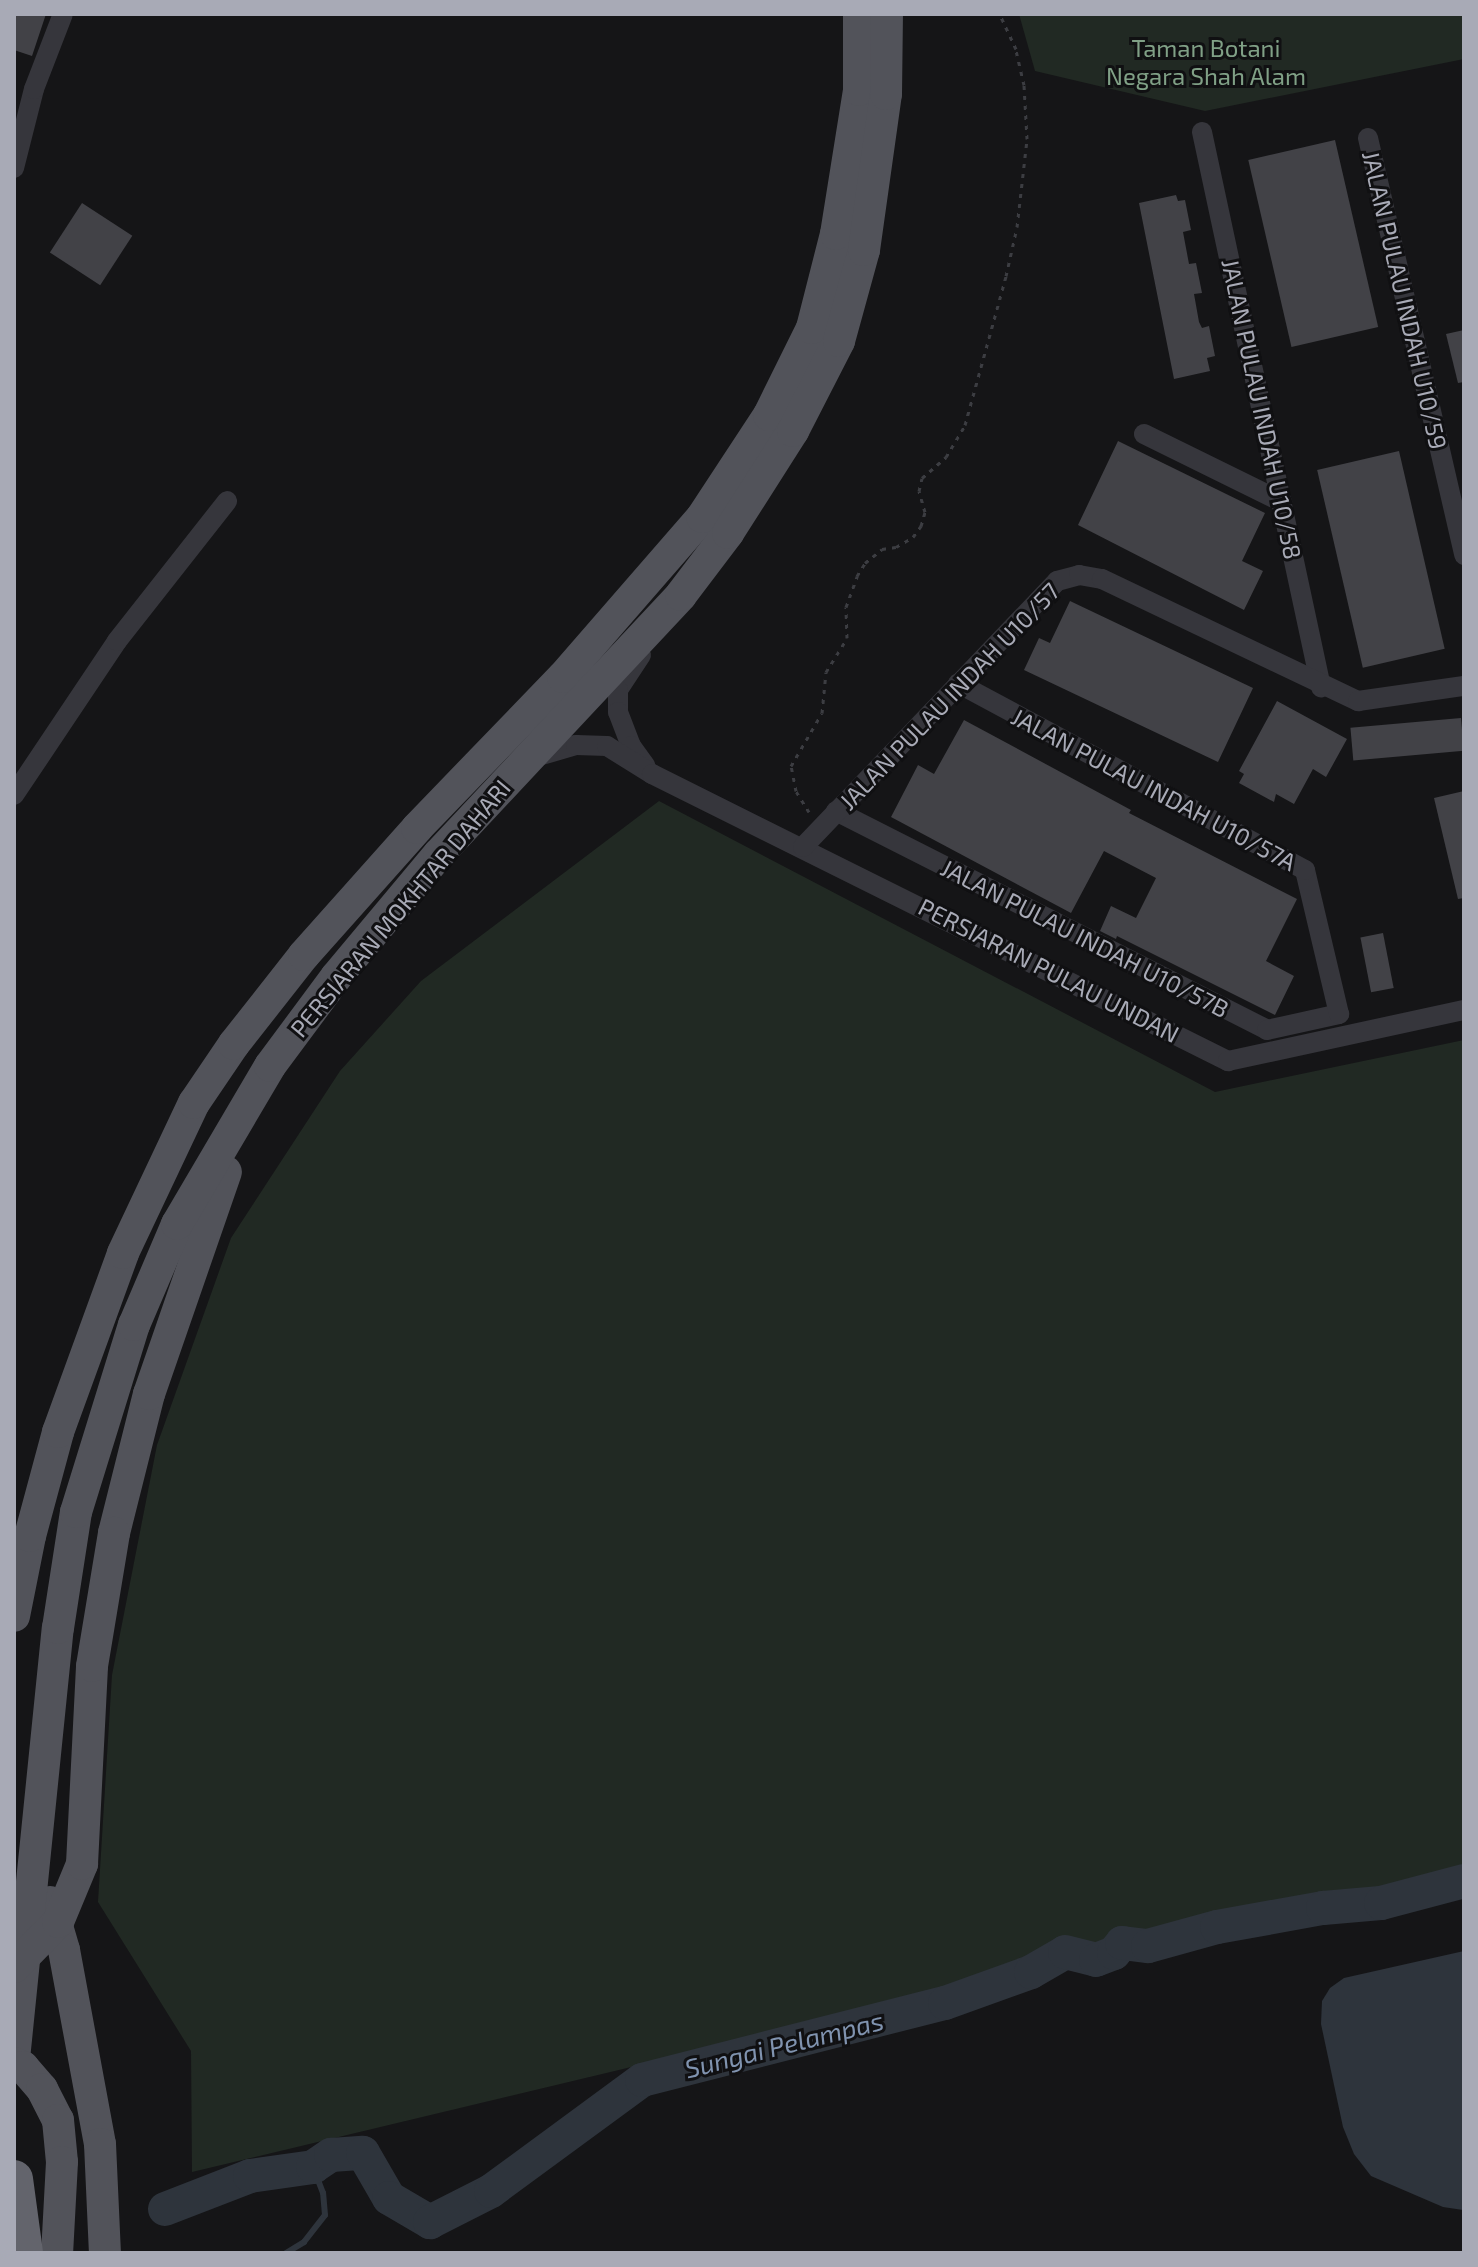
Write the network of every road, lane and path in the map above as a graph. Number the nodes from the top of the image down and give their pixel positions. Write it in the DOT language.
graph roads {
  1 [pos="63,14"];
  2 [pos="859,14"];
  3 [pos="887,14"];
  4 [pos="1000,14"];
  5 [pos="1202,132"];
  6 [pos="1368,138"];
  7 [pos="14,168"];
  8 [pos="1144,434"];
  9 [pos="227,501"];
  10 [pos="1282,502"];
  11 [pos="1464,555"];
  12 [pos="681,595"];
  13 [pos="958,683"];
  14 [pos="1464,686"];
  15 [pos="1321,687"];
  16 [pos="526,760"];
  17 [pos="652,774"];
  18 [pos="14,795"];
  19 [pos="836,811"];
  20 [pos="822,827"];
  21 [pos="803,847"];
  22 [pos="1464,1010"];
  23 [pos="1339,1014"];
  24 [pos="270,1066"];
  25 [pos="14,1616"];
  26 [pos="39,1807"];
  27 [pos="14,1967"];
  28 [pos="14,2061"];
  29 [pos="14,2179"];
  30 [pos="24,2253"];
  31 [pos="57,2253"];
  32 [pos="105,2253"];
  1 -- 7 [label="street"];
  2 -- 25 [label="main road, PERSIARAN MOKHTAR DAHARI"];
  3 -- 12 [label="main road, PERSIARAN MOKHTAR DAHARI"];
  4 -- 20 [label="path"];
  5 -- 10 [label="street, JALAN PULAU INDAH U10/58"];
  6 -- 11 [label="street, JALAN PULAU INDAH U10/59"];
  8 -- 10 [label="street"];
  9 -- 18 [label="street"];
  10 -- 15 [label="street, JALAN PULAU INDAH U10/58"];
  12 -- 16 [label="main road, PERSIARAN MOKHTAR DAHARI"];
  12 -- 17 [label="street"];
  13 -- 15 [label="street, JALAN PULAU INDAH U10/57"];
  13 -- 19 [label="street, JALAN PULAU INDAH U10/57"];
  13 -- 23 [label="street, JALAN PULAU INDAH U10/57A"];
  14 -- 15 [label="street, JALAN PULAU INDAH U10/57"];
  16 -- 17 [label="street, PERSIARAN PULAU UNDAN"];
  16 -- 24 [label="main road, PERSIARAN MOKHTAR DAHARI"];
  17 -- 21 [label="street, PERSIARAN PULAU UNDAN"];
  19 -- 20 [label="street, JALAN PULAU INDAH U10/57"];
  19 -- 23 [label="street, JALAN PULAU INDAH U10/57B"];
  20 -- 21 [label="street, JALAN PULAU INDAH U10/57"];
  21 -- 22 [label="street, PERSIARAN PULAU UNDAN"];
  24 -- 26 [label="main road, PERSIARAN MOKHTAR DAHARI"];
  24 -- 27 [label="main road, bridge"];
  26 -- 28 [label="main road, PERSIARAN MOKHTAR DAHARI"];
  26 -- 32 [label="main road"];
  28 -- 31 [label="main road"];
  29 -- 30 [label="highway"];
}
